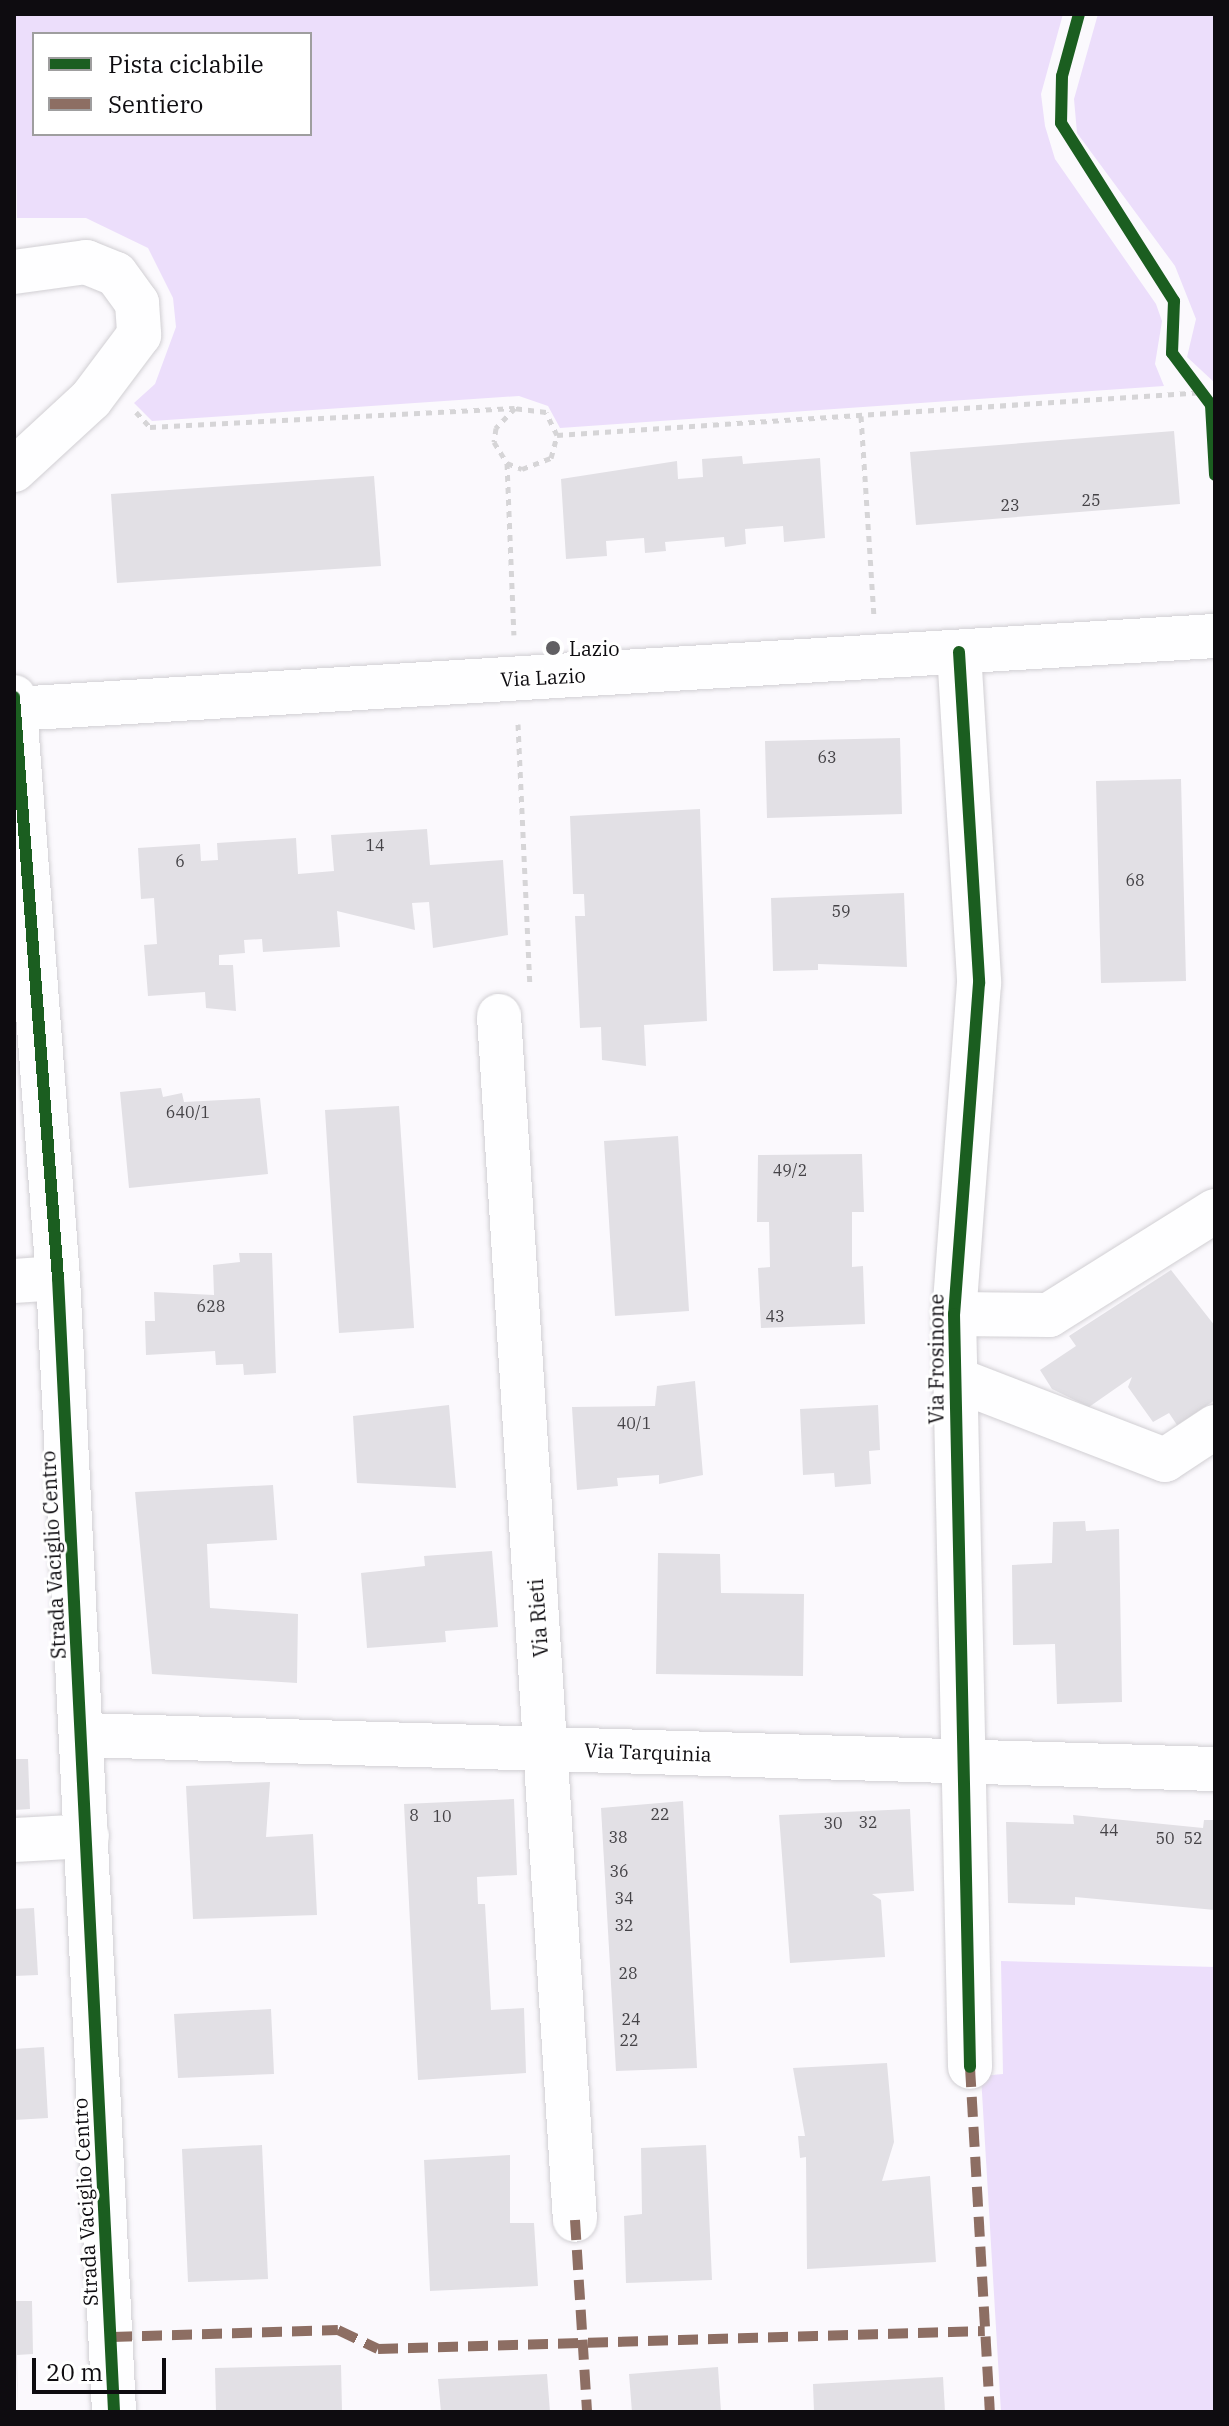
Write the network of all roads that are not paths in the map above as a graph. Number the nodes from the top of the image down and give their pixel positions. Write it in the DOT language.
graph roads {
  1 [pos="14,272"];
  2 [pos="14,470"];
  3 [pos="1215,636"];
  4 [pos="959,652"];
  5 [pos="14,697"];
  6 [pos="14,709"];
  7 [pos="499,1016"];
  8 [pos="1215,1211"];
  9 [pos="58,1278"];
  10 [pos="14,1281"];
  11 [pos="954,1314"];
  12 [pos="955,1379"];
  13 [pos="1215,1427"];
  14 [pos="82,1735"];
  15 [pos="546,1749"];
  16 [pos="960,1761"];
  17 [pos="1215,1769"];
  18 [pos="87,1836"];
  19 [pos="14,1840"];
  20 [pos="970,2067"];
  21 [pos="575,2220"];
  22 [pos="114,2412"];
  1 -- 2 [label="street"];
  3 -- 4 [label="street, Via Lazio"];
  4 -- 6 [label="street, Via Lazio"];
  4 -- 11 [label="street, Via Frosinone"];
  5 -- 6 [label="street, Strada Vaciglio Centro"];
  6 -- 9 [label="street, Strada Vaciglio Centro"];
  7 -- 15 [label="street, Via Rieti"];
  8 -- 11 [label="street, Via Frosinone"];
  9 -- 10 [label="street"];
  9 -- 14 [label="street, Strada Vaciglio Centro"];
  11 -- 12 [label="street, Via Frosinone"];
  12 -- 13 [label="street"];
  12 -- 16 [label="street, Via Frosinone"];
  14 -- 15 [label="street, Via Tarquinia"];
  14 -- 18 [label="street, Strada Vaciglio Centro"];
  15 -- 16 [label="street, Via Tarquinia"];
  15 -- 21 [label="street, Via Rieti"];
  16 -- 17 [label="street, Via Tarquinia"];
  16 -- 20 [label="street, Via Frosinone"];
  18 -- 19 [label="street"];
  18 -- 22 [label="street, Strada Vaciglio Centro"];
}
